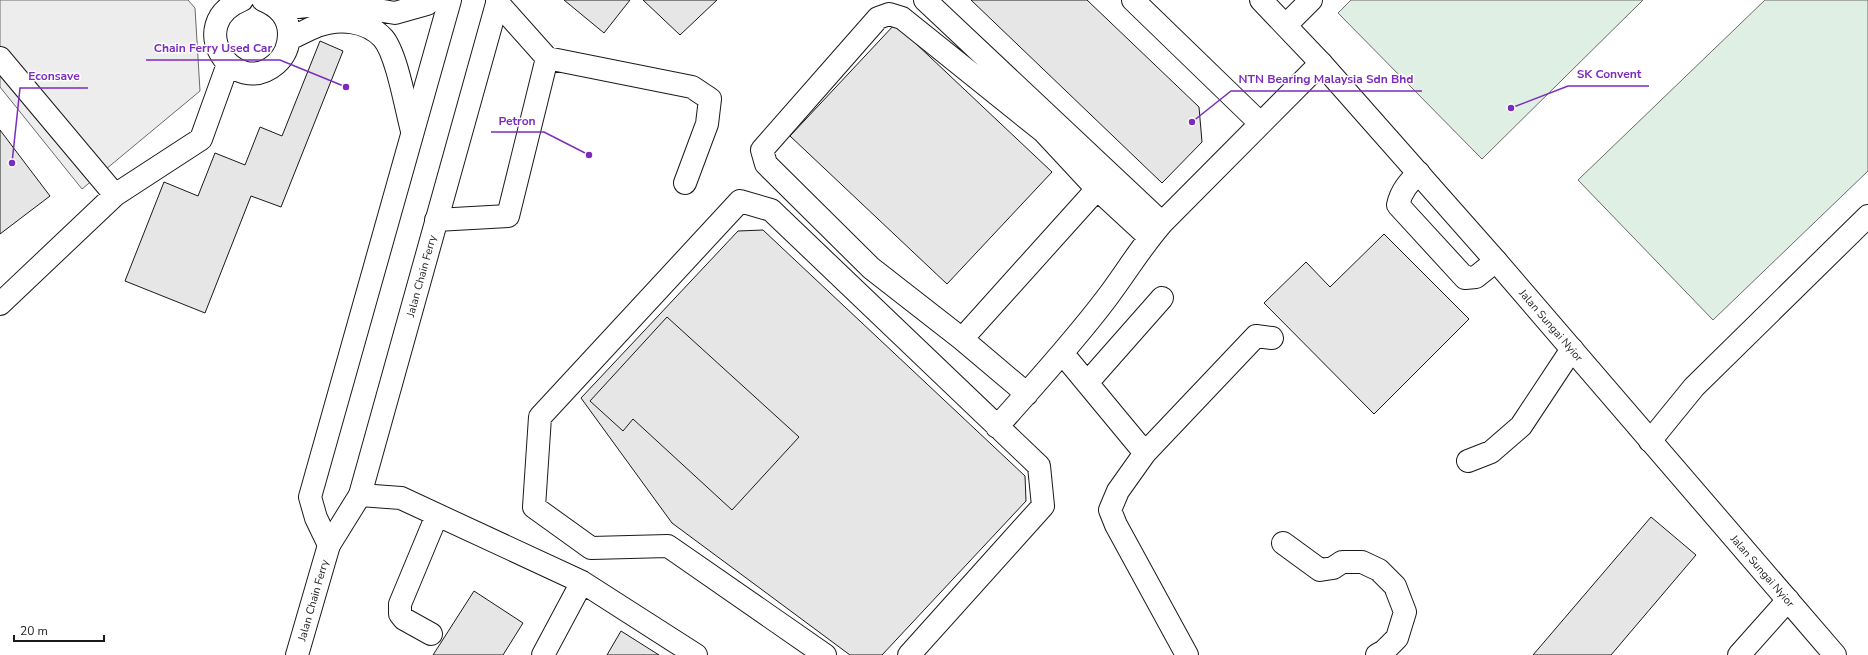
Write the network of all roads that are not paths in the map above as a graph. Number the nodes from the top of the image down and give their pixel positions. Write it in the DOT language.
graph roads {
  1 [pos="431,0"];
  2 [pos="450,0"];
  3 [pos="925,0"];
  4 [pos="1133,0"];
  5 [pos="1261,0"];
  6 [pos="1311,0"];
  7 [pos="497,1"];
  8 [pos="330,2"];
  9 [pos="228,3"];
  10 [pos="271,5"];
  11 [pos="1286,25"];
  12 [pos="290,39"];
  13 [pos="0,58"];
  14 [pos="547,58"];
  15 [pos="1321,63"];
  16 [pos="228,64"];
  17 [pos="1260,123"];
  18 [pos="412,131"];
  19 [pos="1419,173"];
  20 [pos="685,183"];
  21 [pos="1098,189"];
  22 [pos="115,195"];
  23 [pos="1868,216"];
  24 [pos="436,220"];
  25 [pos="1156,230"];
  26 [pos="1496,261"];
  27 [pos="1162,298"];
  28 [pos="0,304"];
  29 [pos="1272,338"];
  30 [pos="962,339"];
  31 [pos="1572,349"];
  32 [pos="1063,354"];
  33 [pos="1087,383"];
  34 [pos="1027,394"];
  35 [pos="997,426"];
  36 [pos="1650,441"];
  37 [pos="1145,453"];
  38 [pos="1468,461"];
  39 [pos="360,495"];
  40 [pos="438,515"];
  41 [pos="1283,543"];
  42 [pos="329,545"];
  43 [pos="582,582"];
  44 [pos="1788,600"];
  45 [pos="431,634"];
  46 [pos="297,655"];
  47 [pos="544,655"];
  48 [pos="696,655"];
  49 [pos="825,655"];
  50 [pos="909,655"];
  51 [pos="1187,655"];
  52 [pos="1377,655"];
  53 [pos="1739,655"];
  54 [pos="1835,655"];
  1 -- 8 [label="main road"];
  2 -- 18 [label="main road, Jalan Chain Ferry"];
  3 -- 25 [label="main road"];
  4 -- 17 [label="main road"];
  5 -- 11 [label="main road, Jalan Sungai Nyior"];
  6 -- 11 [label="main road"];
  7 -- 14 [label="main road"];
  7 -- 24 [label="main road, Jalan Chain Ferry"];
  8 -- 10 [label="main road"];
  9 -- 16 [label="main road"];
  10 -- 12 [label="main road"];
  11 -- 15 [label="main road, Jalan Sungai Nyior"];
  12 -- 16 [label="main road"];
  12 -- 18 [label="main road"];
  13 -- 22 [label="main road"];
  14 -- 20 [label="main road"];
  14 -- 24 [label="main road"];
  15 -- 17 [label="main road"];
  15 -- 19 [label="main road, Jalan Sungai Nyior"];
  16 -- 22 [label="main road"];
  17 -- 25 [label="main road"];
  18 -- 42 [label="main road, Jalan Chain Ferry"];
  19 -- 26 [label="main road, Jalan Sungai Nyior"];
  19 -- 26 [label="main road"];
  21 -- 25 [label="main road"];
  21 -- 30 [label="main road"];
  21 -- 30 [label="main road"];
  22 -- 28 [label="main road"];
  23 -- 36 [label="main road"];
  24 -- 39 [label="main road, Jalan Chain Ferry"];
  25 -- 32 [label="main road"];
  26 -- 31 [label="main road, Jalan Sungai Nyior"];
  27 -- 33 [label="main road"];
  29 -- 37 [label="main road"];
  30 -- 34 [label="main road"];
  31 -- 36 [label="main road, Jalan Sungai Nyior"];
  31 -- 38 [label="main road"];
  32 -- 33 [label="main road"];
  32 -- 34 [label="main road"];
  33 -- 37 [label="main road"];
  34 -- 35 [label="main road"];
  35 -- 49 [label="main road"];
  35 -- 50 [label="main road"];
  36 -- 44 [label="main road, Jalan Sungai Nyior"];
  37 -- 51 [label="main road"];
  39 -- 40 [label="main road"];
  39 -- 42 [label="main road, Jalan Chain Ferry"];
  40 -- 43 [label="main road"];
  40 -- 45 [label="main road"];
  41 -- 52 [label="main road"];
  42 -- 46 [label="main road, Jalan Chain Ferry"];
  43 -- 47 [label="main road"];
  43 -- 48 [label="main road"];
  44 -- 53 [label="main road"];
  44 -- 54 [label="main road, Jalan Sungai Nyior"];
}
